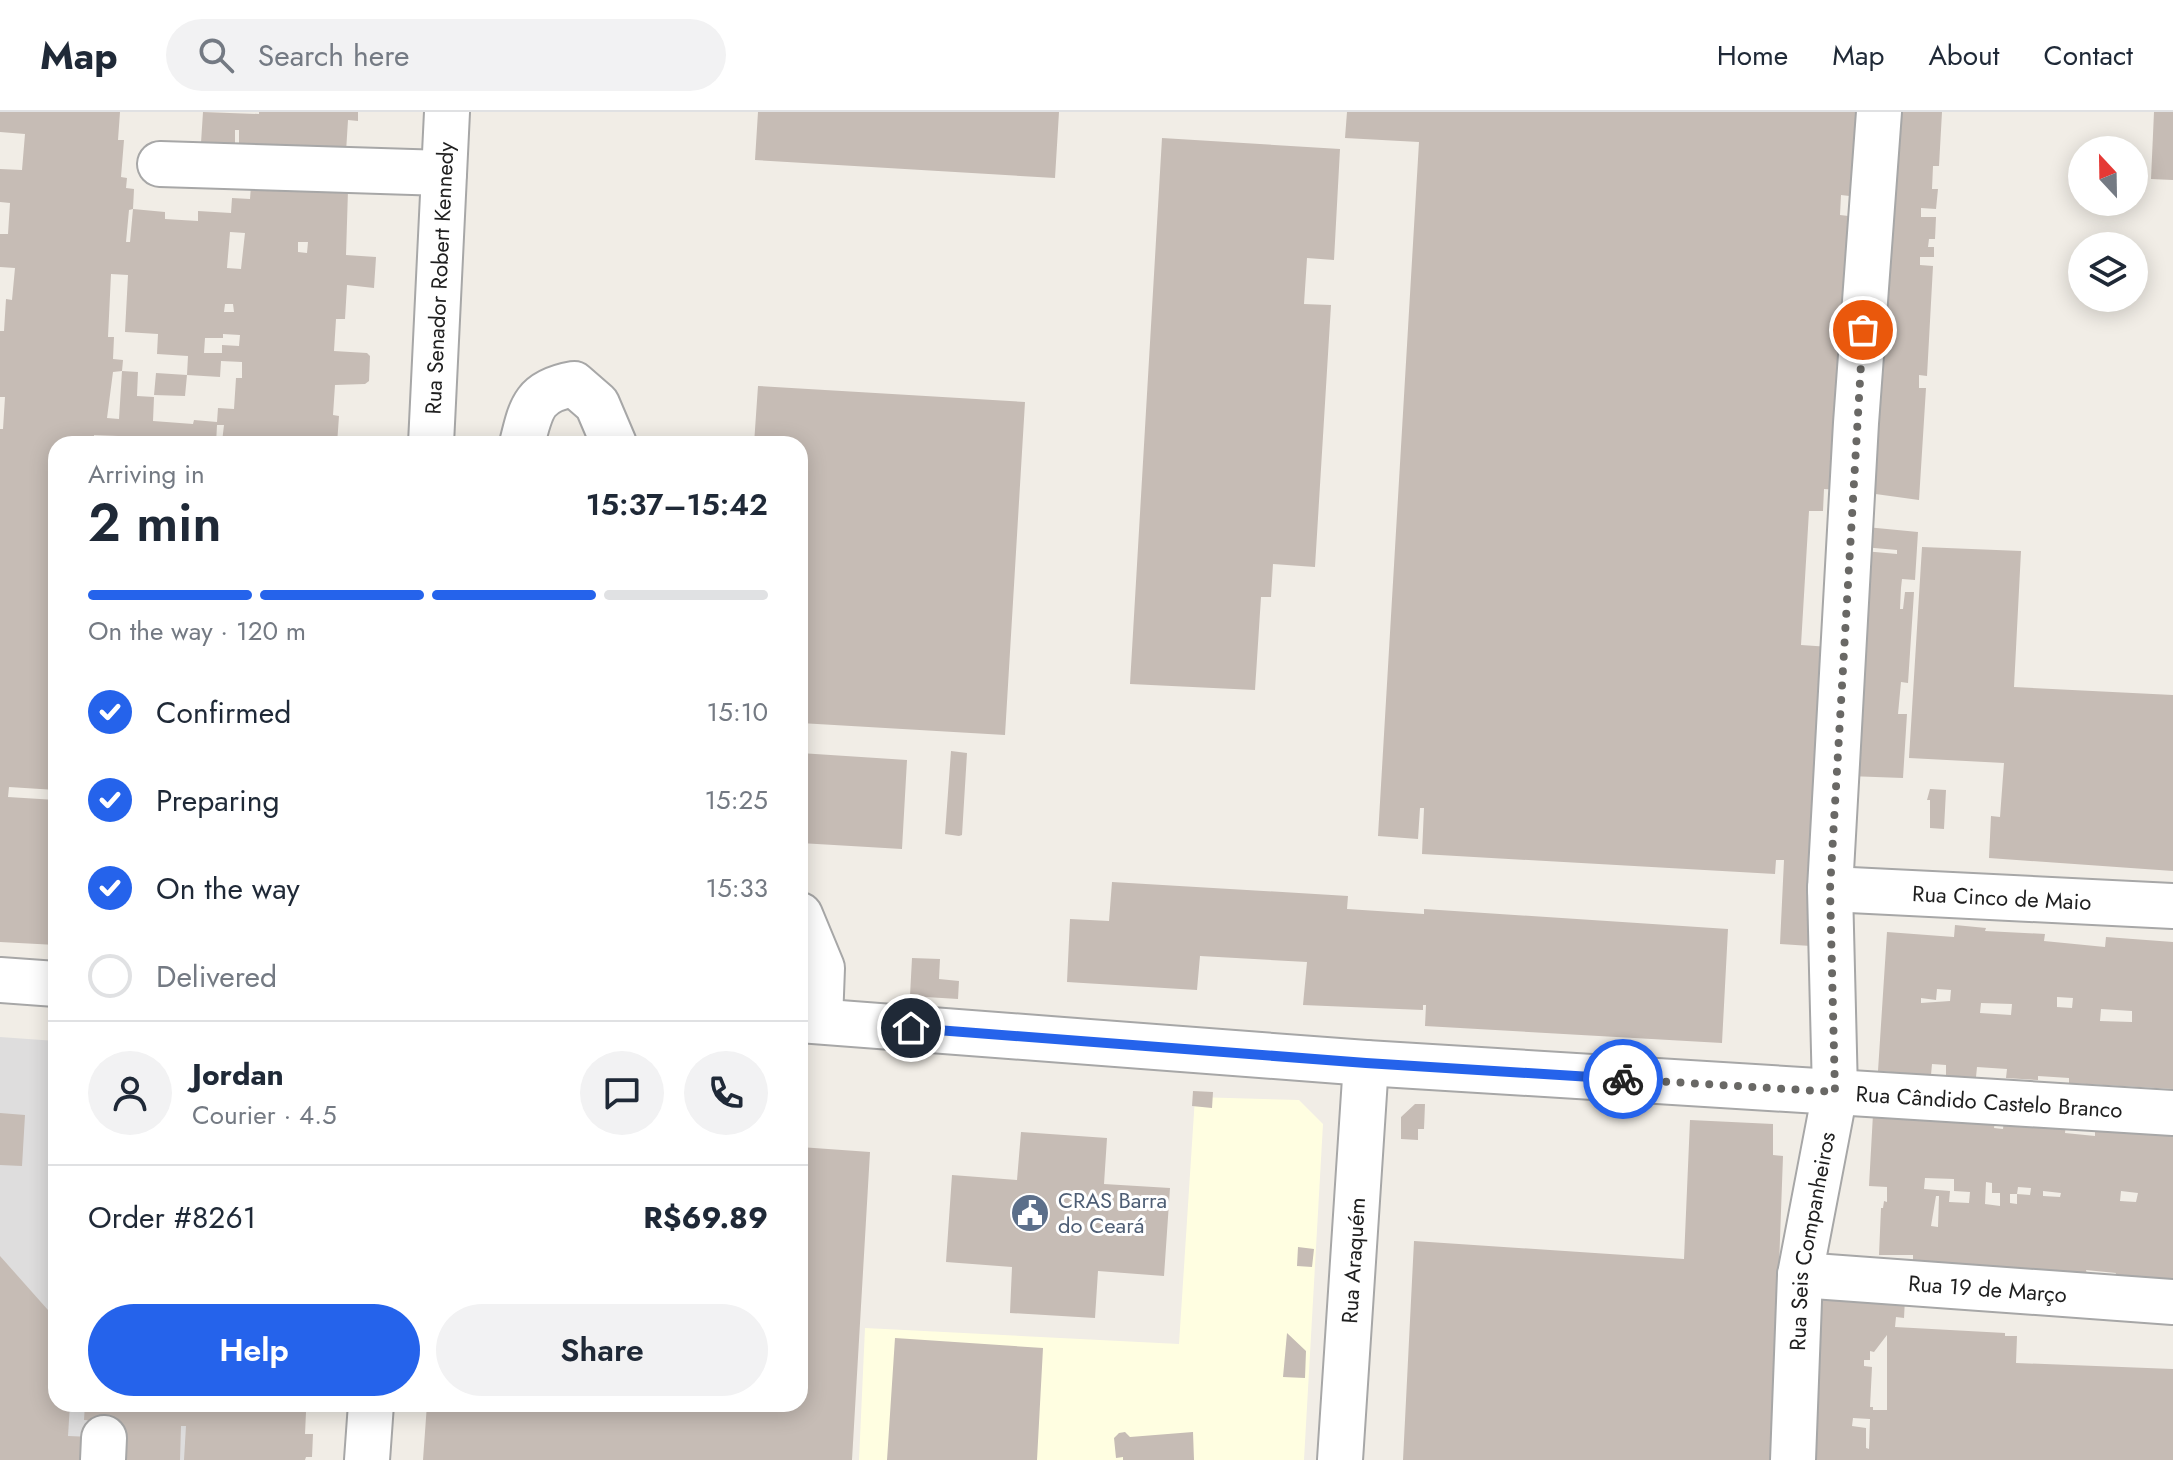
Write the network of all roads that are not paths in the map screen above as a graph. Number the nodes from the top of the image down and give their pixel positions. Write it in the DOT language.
graph roads {
  1 [pos="447,112"];
  2 [pos="1879,112"];
  3 [pos="160,164"];
  4 [pos="444,173"];
  5 [pos="431,436"];
  6 [pos="524,436"];
  7 [pos="611,436"];
  8 [pos="1830,889"];
  9 [pos="2173,906"];
  10 [pos="808,934"];
  11 [pos="0,980"];
  12 [pos="48,983"];
  13 [pos="810,1021"];
  14 [pos="1366,1063"];
  15 [pos="1835,1092"];
  16 [pos="2173,1113"];
  17 [pos="1800,1275"];
  18 [pos="2173,1302"];
  19 [pos="370,1412"];
  20 [pos="367,1460"];
  21 [pos="1340,1460"];
  22 [pos="1793,1460"];
  1 -- 4 [label="street, Rua Senador Robert Kennedy"];
  2 -- 8 [label="street, Rua Seis Companheiros"];
  3 -- 4 [label="street"];
  4 -- 5 [label="street, Rua Senador Robert Kennedy"];
  6 -- 7 [label="street"];
  8 -- 9 [label="street, Rua Cinco de Maio"];
  8 -- 15 [label="street, Rua Seis Companheiros"];
  10 -- 13 [label="street"];
  11 -- 12 [label="street"];
  13 -- 14 [label="street, Rua Cândido Castelo Branco"];
  14 -- 15 [label="street, Rua Cândido Castelo Branco"];
  14 -- 21 [label="street, Rua Araquém"];
  15 -- 16 [label="street, Rua Cândido Castelo Branco"];
  15 -- 17 [label="street, Rua Seis Companheiros"];
  17 -- 18 [label="street, Rua 19 de Março"];
  17 -- 22 [label="street, Rua Seis Companheiros"];
  19 -- 20 [label="street"];
}
